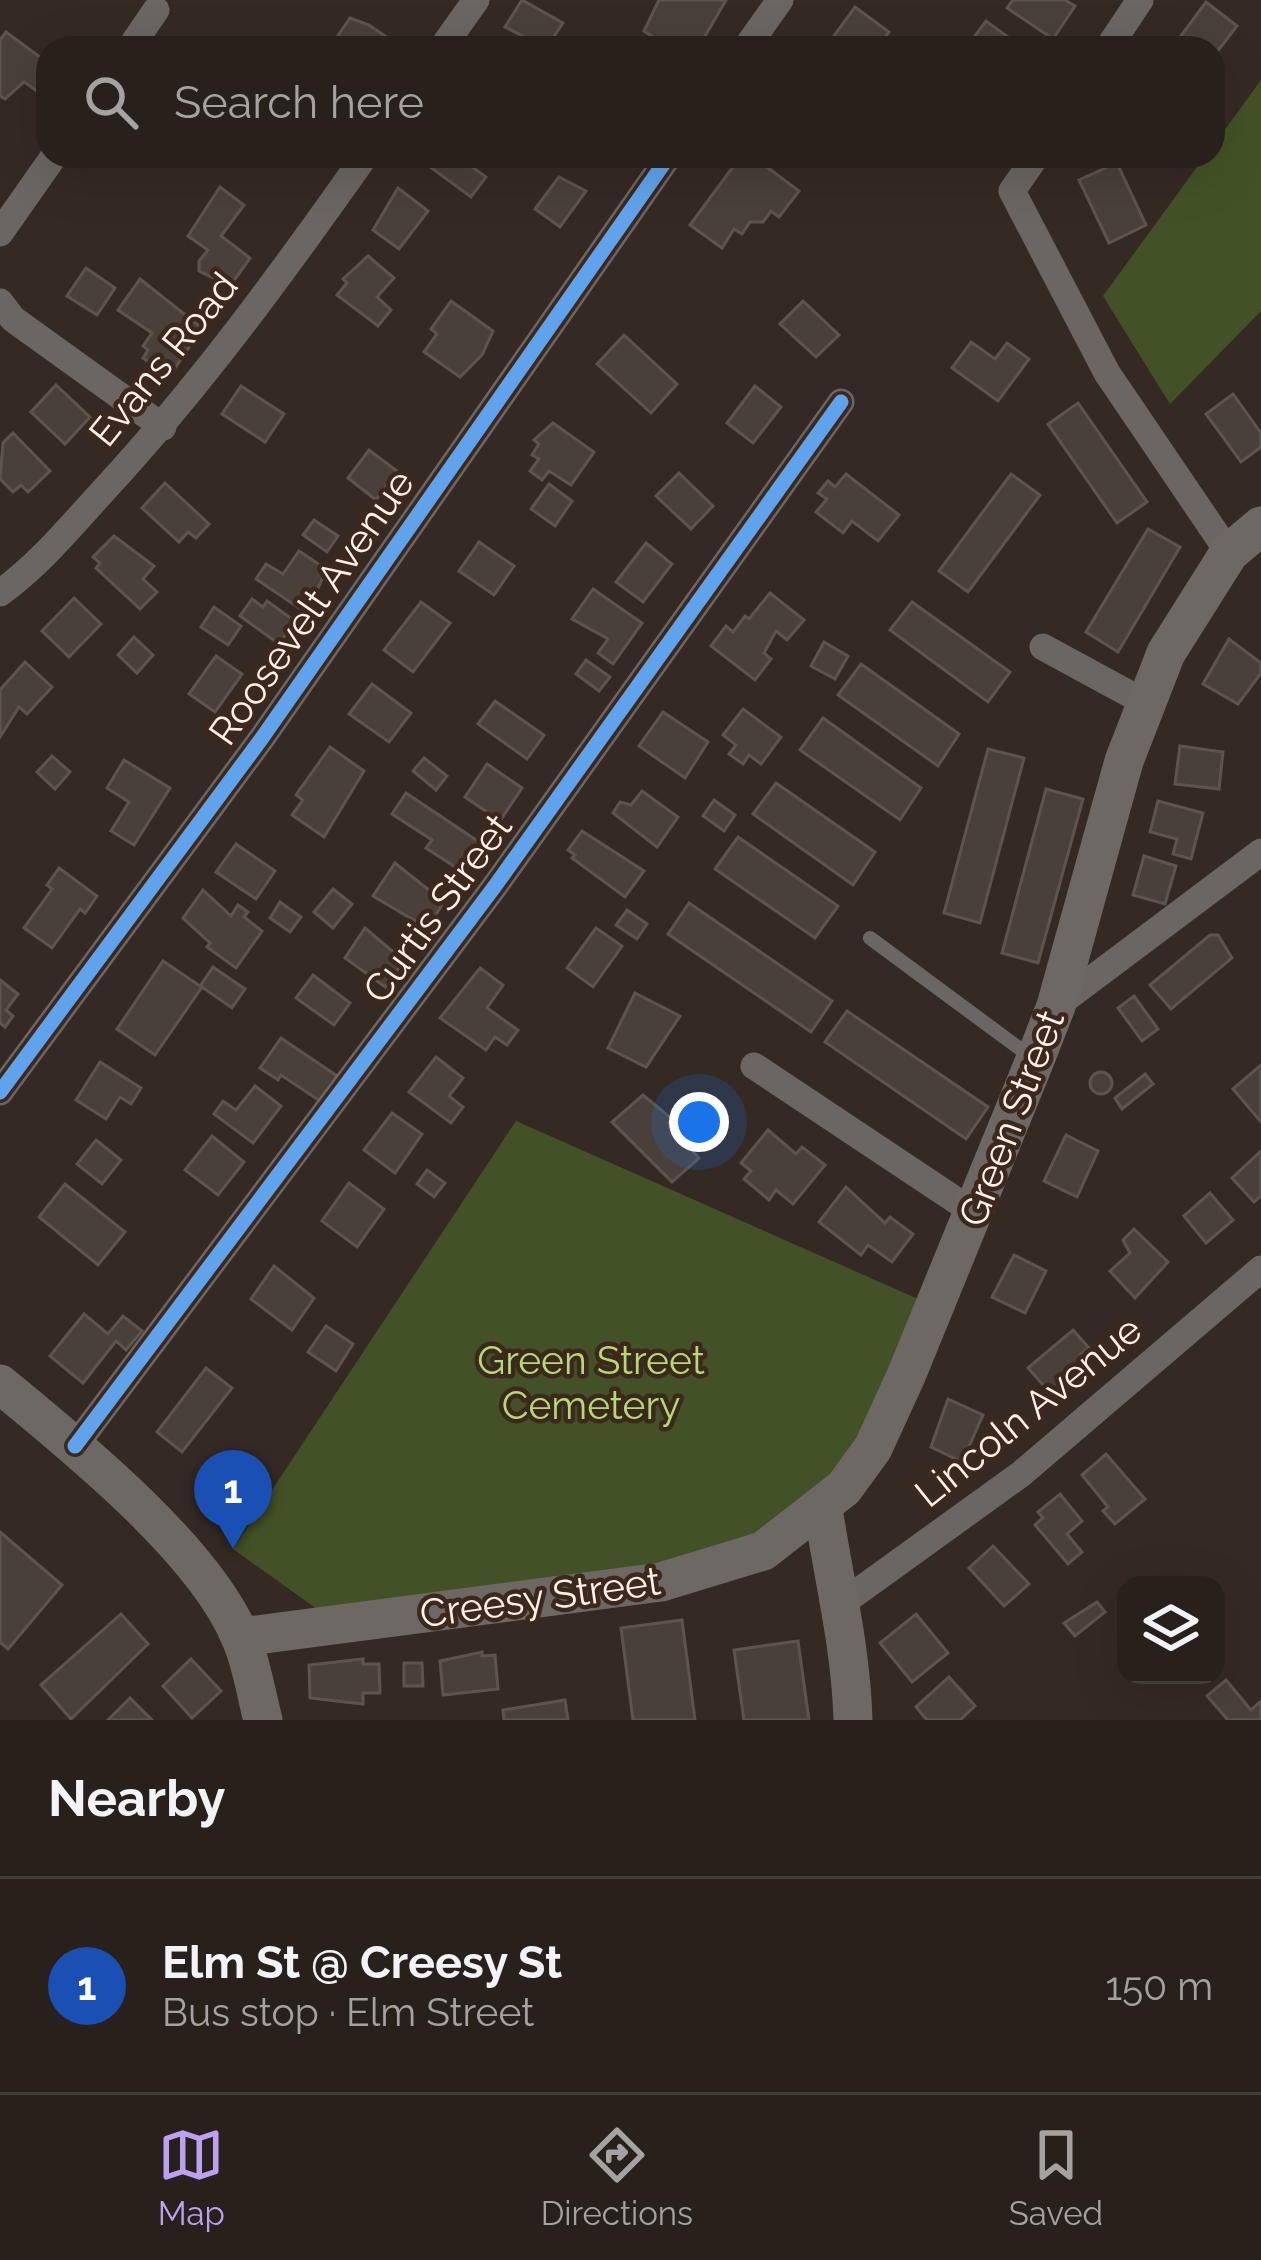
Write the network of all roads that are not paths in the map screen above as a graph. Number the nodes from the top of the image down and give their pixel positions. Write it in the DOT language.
graph roads {
  1 [pos="476,0"];
  2 [pos="780,0"];
  3 [pos="1140,0"];
  4 [pos="156,10"];
  5 [pos="138,36"];
  6 [pos="450,36"];
  7 [pos="754,36"];
  8 [pos="1116,36"];
  9 [pos="46,168"];
  10 [pos="356,168"];
  11 [pos="661,168"];
  12 [pos="1028,168"];
  13 [pos="0,233"];
  14 [pos="0,302"];
  15 [pos="842,402"];
  16 [pos="163,427"];
  17 [pos="1261,526"];
  18 [pos="1228,553"];
  19 [pos="0,593"];
  20 [pos="1042,646"];
  21 [pos="1146,703"];
  22 [pos="1261,852"];
  23 [pos="870,938"];
  24 [pos="1056,1006"];
  25 [pos="1035,1060"];
  26 [pos="754,1066"];
  27 [pos="0,1092"];
  28 [pos="975,1213"];
  29 [pos="1261,1269"];
  30 [pos="0,1384"];
  31 [pos="75,1446"];
  32 [pos="823,1509"];
  33 [pos="838,1606"];
  34 [pos="241,1636"];
  35 [pos="258,1717"];
  36 [pos="853,1720"];
  1 -- 6 [label="street"];
  2 -- 7 [label="street"];
  3 -- 8 [label="street"];
  4 -- 5 [label="street"];
  9 -- 13 [label="street"];
  10 -- 16 [label="street, Evans Road"];
  11 -- 27 [label="street, Roosevelt Avenue"];
  12 -- 18 [label="street"];
  14 -- 16 [label="street"];
  15 -- 31 [label="street, Curtis Street"];
  16 -- 19 [label="street, Evans Road"];
  17 -- 18 [label="main road, Green Street"];
  18 -- 21 [label="main road, Green Street"];
  20 -- 21 [label="street"];
  21 -- 24 [label="main road, Green Street"];
  22 -- 24 [label="street"];
  23 -- 25 [label="lane"];
  24 -- 25 [label="main road, Green Street"];
  25 -- 28 [label="main road, Green Street"];
  26 -- 28 [label="street"];
  28 -- 32 [label="main road, Green Street"];
  29 -- 33 [label="street, Lincoln Avenue"];
  30 -- 31 [label="main road"];
  31 -- 34 [label="main road"];
  32 -- 33 [label="main road"];
  32 -- 34 [label="main road, Creesy Street"];
  33 -- 36 [label="main road"];
  34 -- 35 [label="main road"];
}
